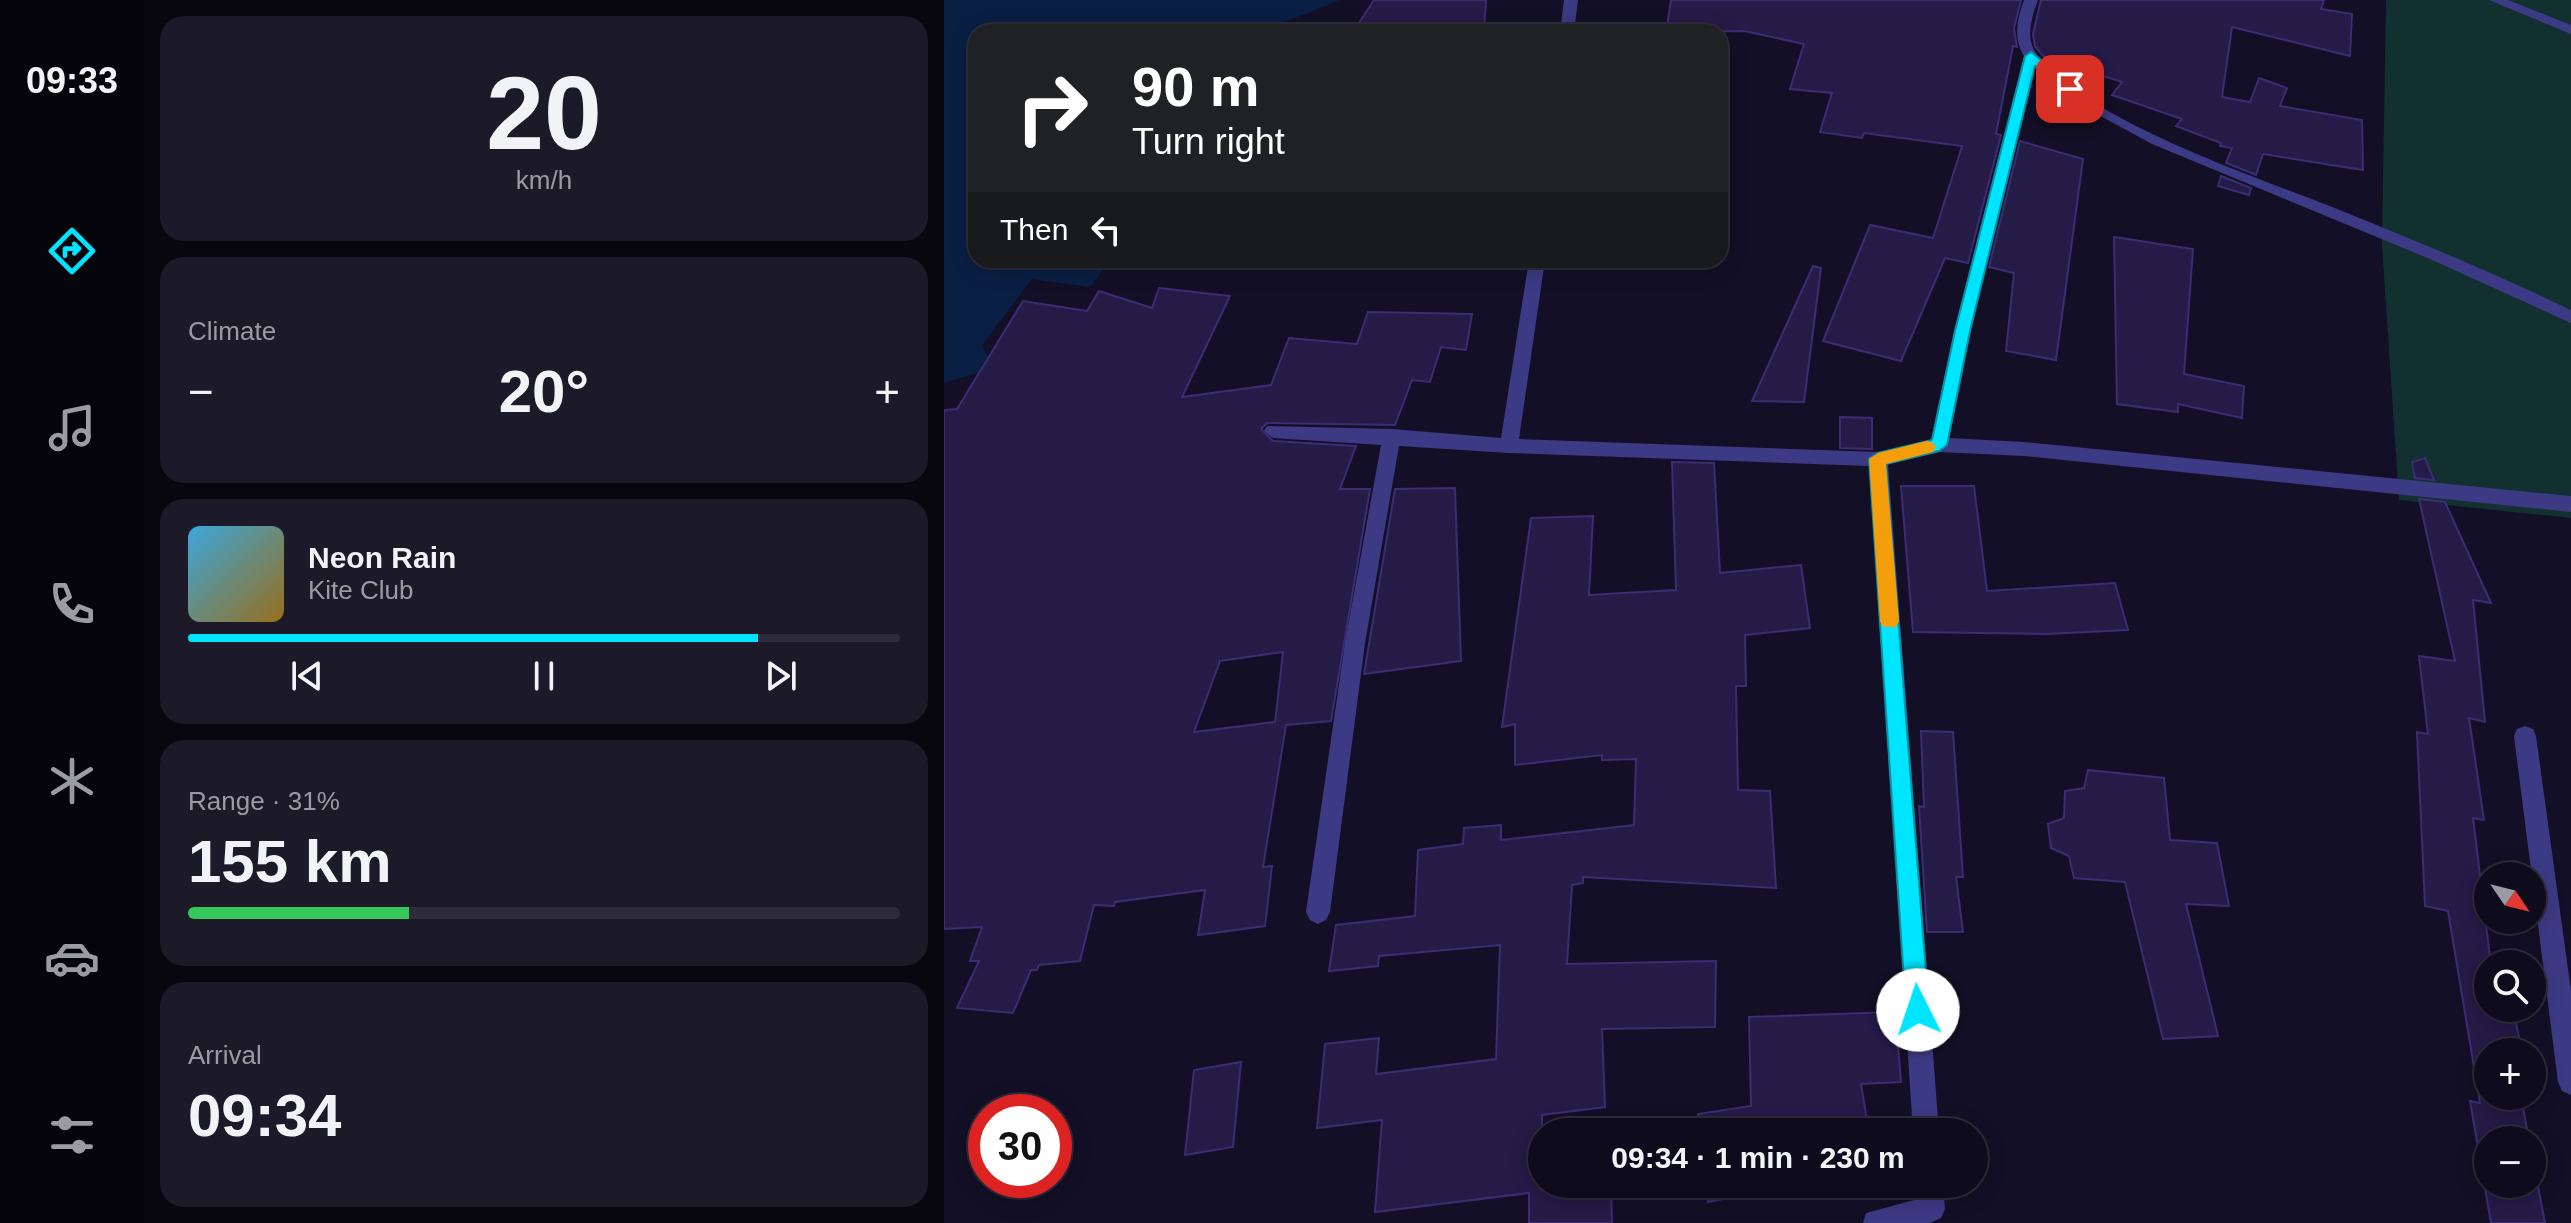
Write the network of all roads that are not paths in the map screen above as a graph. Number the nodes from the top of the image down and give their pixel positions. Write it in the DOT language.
graph roads {
  1 [pos="1571,0"];
  2 [pos="2031,0"];
  3 [pos="2496,0"];
  4 [pos="1568,24"];
  5 [pos="2571,30"];
  6 [pos="2031,56"];
  7 [pos="1536,268"];
  8 [pos="2571,317"];
  9 [pos="1273,431"];
  10 [pos="1392,436"];
  11 [pos="1939,445"];
  12 [pos="1509,446"];
  13 [pos="1878,459"];
  14 [pos="2571,504"];
  15 [pos="2525,736"];
  16 [pos="1318,912"];
  17 [pos="2571,1082"];
  18 [pos="1925,1118"];
  19 [pos="1931,1198"];
  20 [pos="1876,1223"];
  1 -- 4 [label="street"];
  2 -- 6 [label="street"];
  3 -- 5 [label="street"];
  6 -- 8 [label="street"];
  6 -- 11 [label="street"];
  7 -- 12 [label="street"];
  9 -- 10 [label="street"];
  10 -- 12 [label="street"];
  10 -- 16 [label="street"];
  11 -- 13 [label="street"];
  11 -- 14 [label="street"];
  12 -- 13 [label="street"];
  13 -- 18 [label="street"];
  15 -- 17 [label="street"];
  19 -- 20 [label="street"];
}
